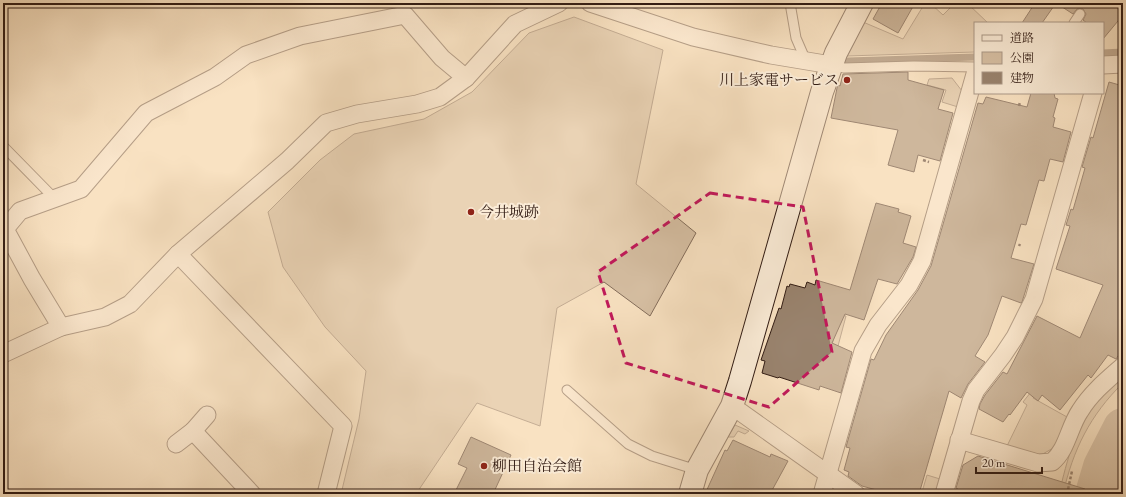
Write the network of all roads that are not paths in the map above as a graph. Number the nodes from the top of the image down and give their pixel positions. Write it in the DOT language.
graph roads {
  1 [pos="559,3"];
  2 [pos="590,3"];
  3 [pos="790,3"];
  4 [pos="862,3"];
  5 [pos="1080,14"];
  6 [pos="1075,22"];
  7 [pos="806,61"];
  8 [pos="1123,64"];
  9 [pos="1104,65"];
  10 [pos="831,66"];
  11 [pos="974,67"];
  12 [pos="466,78"];
  13 [pos="974,78"];
  14 [pos="1093,94"];
  15 [pos="3,146"];
  16 [pos="56,200"];
  17 [pos="178,254"];
  18 [pos="61,327"];
  19 [pos="3,354"];
  20 [pos="1123,366"];
  21 [pos="567,390"];
  22 [pos="732,406"];
  23 [pos="207,415"];
  24 [pos="193,431"];
  25 [pos="959,440"];
  26 [pos="176,444"];
  27 [pos="698,470"];
  28 [pos="828,474"];
  29 [pos="252,494"];
  30 [pos="326,494"];
  31 [pos="690,494"];
  32 [pos="822,494"];
  33 [pos="856,494"];
  34 [pos="944,494"];
  1 -- 12 [label="street"];
  2 -- 7 [label="street"];
  3 -- 7 [label="lane"];
  4 -- 10 [label="street"];
  5 -- 6 [label="lane"];
  7 -- 10 [label="street"];
  8 -- 9 [label="street"];
  10 -- 11 [label="lane"];
  10 -- 22 [label="street"];
  12 -- 16 [label="street"];
  12 -- 17 [label="street"];
  13 -- 28 [label="street"];
  14 -- 25 [label="street"];
  15 -- 16 [label="lane"];
  16 -- 18 [label="street"];
  17 -- 18 [label="street"];
  17 -- 30 [label="street"];
  18 -- 19 [label="street"];
  20 -- 25 [label="street"];
  21 -- 27 [label="lane"];
  22 -- 27 [label="street"];
  22 -- 28 [label="street"];
  23 -- 24 [label="street"];
  24 -- 26 [label="street"];
  24 -- 29 [label="street"];
  25 -- 34 [label="street"];
  27 -- 31 [label="street"];
  28 -- 32 [label="street"];
  28 -- 33 [label="street"];
}
